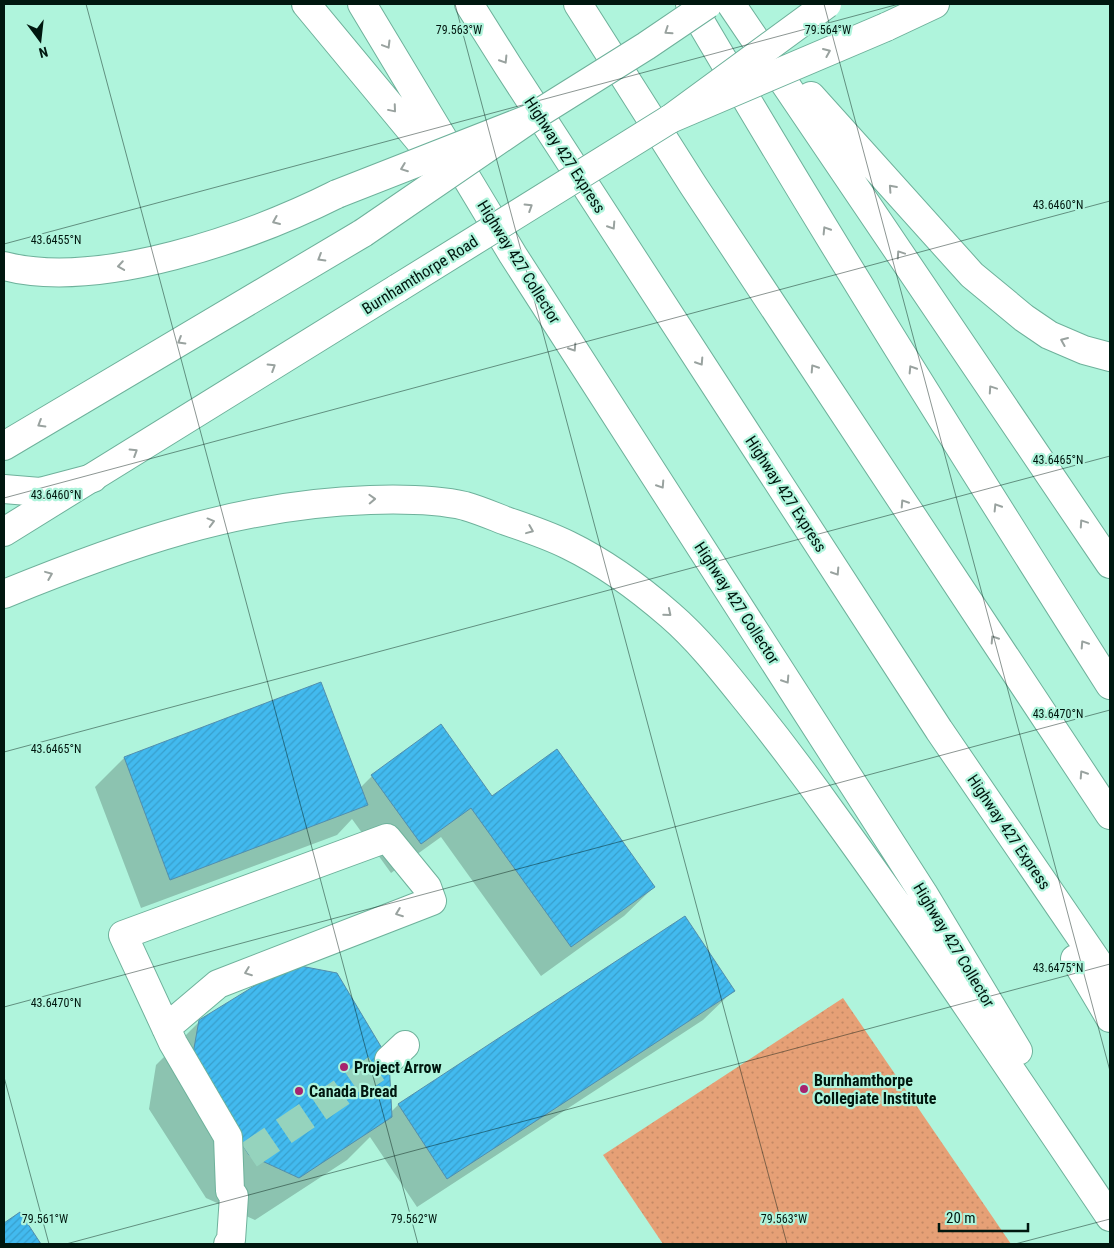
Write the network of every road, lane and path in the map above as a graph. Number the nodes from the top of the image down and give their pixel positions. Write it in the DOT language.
graph roads {
  1 [pos="306,4"];
  2 [pos="362,4"];
  3 [pos="469,4"];
  4 [pos="578,4"];
  5 [pos="690,4"];
  6 [pos="708,4"];
  7 [pos="827,4"];
  8 [pos="935,4"];
  9 [pos="735,9"];
  10 [pos="532,118"];
  11 [pos="670,120"];
  12 [pos="513,254"];
  13 [pos="4,266"];
  14 [pos="1110,357"];
  15 [pos="4,446"];
  16 [pos="93,478"];
  17 [pos="4,490"];
  18 [pos="4,532"];
  19 [pos="1110,564"];
  20 [pos="4,594"];
  21 [pos="1110,685"];
  22 [pos="939,730"];
  23 [pos="1110,815"];
  24 [pos="1110,980"];
  25 [pos="1110,1018"];
  26 [pos="166,1028"];
  27 [pos="236,1173"];
  28 [pos="1110,1204"];
  29 [pos="1110,1217"];
  30 [pos="222,1244"];
  31 [pos="228,1244"];
  1 -- 12 [label="main road, one-way"];
  2 -- 12 [label="main road, Highway 427 Collector, one-way"];
  3 -- 22 [label="main road, Highway 427 Express, one-way"];
  23 -- 4 [label="main road, one-way"];
  21 -- 5 [label="main road, one-way"];
  6 -- 10 [label="main road, one-way, bridge"];
  7 -- 11 [label="main road, Burnhamthorpe Road, bridge"];
  11 -- 8 [label="main road, one-way, bridge"];
  14 -- 9 [label="main road, one-way"];
  19 -- 9 [label="main road, one-way"];
  10 -- 13 [label="main road, one-way, bridge"];
  10 -- 15 [label="main road, one-way, bridge"];
  16 -- 11 [label="main road, Burnhamthorpe Road, one-way, bridge"];
  12 -- 28 [label="main road, Highway 427 Collector, one-way"];
  16 -- 17 [label="main road"];
  16 -- 18 [label="main road, Burnhamthorpe Road"];
  20 -- 29 [label="main road, one-way"];
  22 -- 24 [label="main road, Highway 427 Express"];
  22 -- 25 [label="main road"];
  26 -- 26 [label="main road, one-way"];
  26 -- 27 [label="main road"];
  27 -- 30 [label="main road"];
  27 -- 31 [label="main road"];
}
